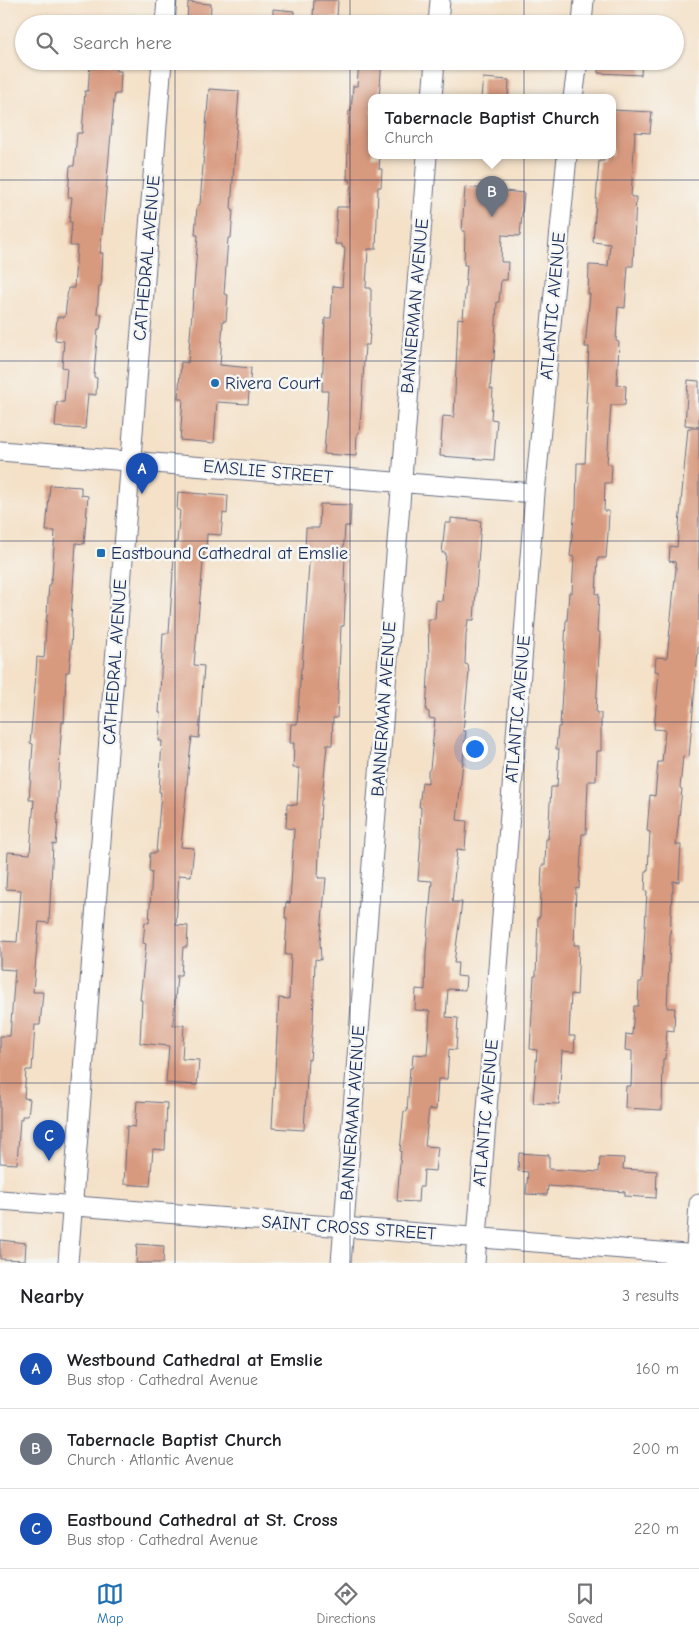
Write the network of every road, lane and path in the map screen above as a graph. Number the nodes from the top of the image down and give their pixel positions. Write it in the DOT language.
graph roads {
  1 [pos="167,0"];
  2 [pos="440,0"];
  3 [pos="584,0"];
  4 [pos="166,15"];
  5 [pos="439,15"];
  6 [pos="583,15"];
  7 [pos="161,70"];
  8 [pos="434,70"];
  9 [pos="577,70"];
  10 [pos="432,94"];
  11 [pos="574,94"];
  12 [pos="428,159"];
  13 [pos="567,159"];
  14 [pos="0,451"];
  15 [pos="130,461"];
  16 [pos="401,482"];
  17 [pos="536,493"];
  18 [pos="0,1200"];
  19 [pos="699,1204"];
  20 [pos="72,1206"];
  21 [pos="344,1228"];
  22 [pos="477,1238"];
  23 [pos="696,1257"];
  24 [pos="68,1263"];
  25 [pos="341,1263"];
  26 [pos="474,1263"];
  1 -- 4 [label="street"];
  2 -- 5 [label="street"];
  3 -- 6 [label="street"];
  7 -- 15 [label="street, CATHEDRAL AVENUE"];
  8 -- 10 [label="street"];
  9 -- 11 [label="street"];
  12 -- 16 [label="street, BANNERMAN AVENUE"];
  13 -- 17 [label="street, ATLANTIC AVENUE"];
  14 -- 15 [label="street, EMSLIE STREET"];
  15 -- 16 [label="street, EMSLIE STREET"];
  15 -- 20 [label="street, CATHEDRAL AVENUE"];
  16 -- 17 [label="street, EMSLIE STREET"];
  16 -- 21 [label="street, BANNERMAN AVENUE"];
  17 -- 22 [label="street, ATLANTIC AVENUE"];
  18 -- 20 [label="street, SAINT CROSS STREET"];
  19 -- 23 [label="street"];
  20 -- 21 [label="street, SAINT CROSS STREET"];
  20 -- 24 [label="street, CATHEDRAL AVENUE"];
  21 -- 22 [label="street, SAINT CROSS STREET"];
  21 -- 25 [label="street, BANNERMAN AVENUE"];
  22 -- 23 [label="street, SAINT CROSS STREET"];
  22 -- 26 [label="street, ATLANTIC AVENUE"];
}
